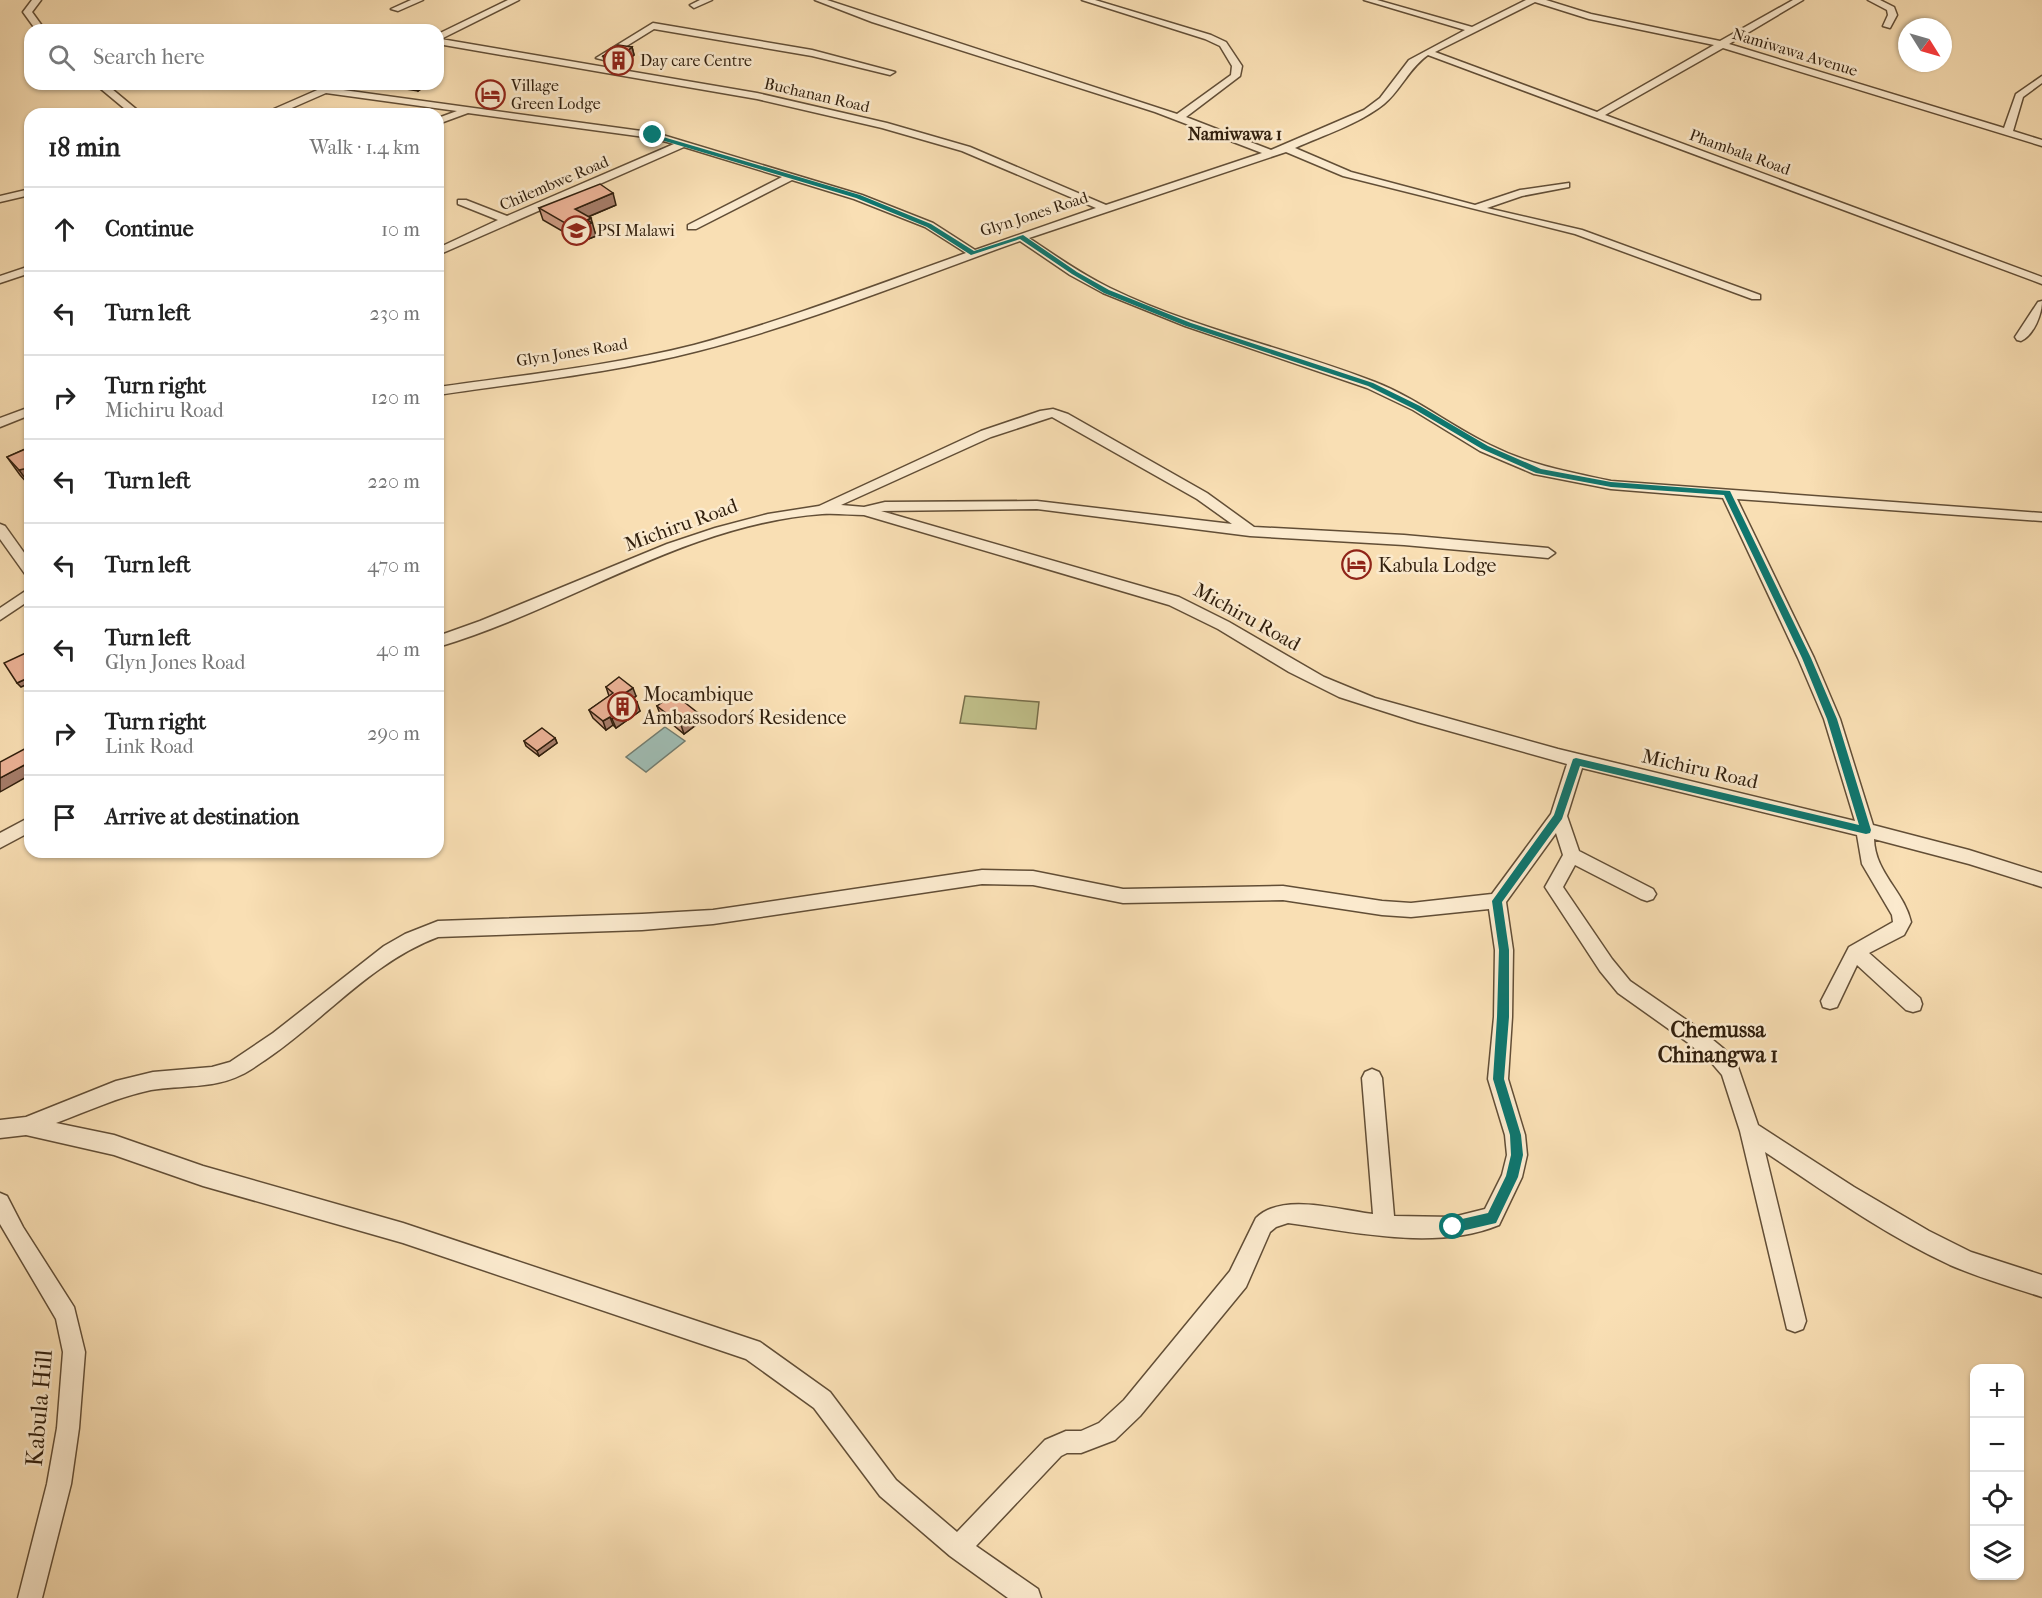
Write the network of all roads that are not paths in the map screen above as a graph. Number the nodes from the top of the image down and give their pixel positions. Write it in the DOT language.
graph roads {
  1 [pos="37,0"];
  2 [pos="419,0"];
  3 [pos="515,0"];
  4 [pos="708,0"];
  5 [pos="819,0"];
  6 [pos="1086,0"];
  7 [pos="1368,0"];
  8 [pos="1409,0"];
  9 [pos="1535,0"];
  10 [pos="1799,0"];
  11 [pos="1872,0"];
  12 [pos="694,5"];
  13 [pos="1396,7"];
  14 [pos="395,9"];
  15 [pos="36,24"];
  16 [pos="1887,26"];
  17 [pos="1474,30"];
  18 [pos="444,36"];
  19 [pos="444,40"];
  20 [pos="1720,44"];
  21 [pos="1427,52"];
  22 [pos="588,67"];
  23 [pos="890,72"];
  24 [pos="2042,79"];
  25 [pos="107,90"];
  26 [pos="324,90"];
  27 [pos="130,108"];
  28 [pos="287,108"];
  29 [pos="468,111"];
  30 [pos="1597,116"];
  31 [pos="1179,117"];
  32 [pos="444,119"];
  33 [pos="2007,133"];
  34 [pos="2042,143"];
  35 [pos="683,144"];
  36 [pos="1287,148"];
  37 [pos="1270,153"];
  38 [pos="791,177"];
  39 [pos="1565,185"];
  40 [pos="24,193"];
  41 [pos="0,199"];
  42 [pos="462,202"];
  43 [pos="1475,208"];
  44 [pos="1106,209"];
  45 [pos="507,220"];
  46 [pos="692,227"];
  47 [pos="1021,237"];
  48 [pos="444,249"];
  49 [pos="973,253"];
  50 [pos="24,271"];
  51 [pos="0,280"];
  52 [pos="2042,281"];
  53 [pos="1756,297"];
  54 [pos="2042,304"];
  55 [pos="2021,337"];
  56 [pos="444,390"];
  57 [pos="24,413"];
  58 [pos="0,423"];
  59 [pos="1727,492"];
  60 [pos="821,510"];
  61 [pos="864,511"];
  62 [pos="2042,517"];
  63 [pos="0,529"];
  64 [pos="1250,531"];
  65 [pos="1548,553"];
  66 [pos="24,563"];
  67 [pos="24,597"];
  68 [pos="0,615"];
  69 [pos="444,640"];
  70 [pos="1576,761"];
  71 [pos="1559,816"];
  72 [pos="24,827"];
  73 [pos="1866,830"];
  74 [pos="0,841"];
  75 [pos="1572,855"];
  76 [pos="2042,880"];
  77 [pos="1647,894"];
  78 [pos="1497,901"];
  79 [pos="1855,952"];
  80 [pos="1830,1000"];
  81 [pos="1913,1004"];
  82 [pos="1372,1078"];
  83 [pos="26,1126"];
  84 [pos="0,1129"];
  85 [pos="1750,1131"];
  86 [pos="0,1203"];
  87 [pos="1384,1226"];
  88 [pos="2042,1286"];
  89 [pos="1795,1321"];
  90 [pos="958,1548"];
  91 [pos="30,1598"];
  92 [pos="1029,1598"];
  1 -- 15 [label="street"];
  2 -- 14 [label="street"];
  3 -- 18 [label="street"];
  4 -- 12 [label="street"];
  5 -- 31 [label="street"];
  6 -- 31 [label="street"];
  7 -- 13 [label="street"];
  8 -- 13 [label="street"];
  9 -- 17 [label="street, Glyn Jones Road"];
  9 -- 20 [label="street, Namiwawa Avenue"];
  10 -- 20 [label="street"];
  11 -- 16 [label="street"];
  13 -- 17 [label="street"];
  17 -- 21 [label="street, Glyn Jones Road"];
  19 -- 22 [label="street, Buchanan Road"];
  20 -- 30 [label="street"];
  20 -- 33 [label="street, Namiwawa Avenue"];
  21 -- 30 [label="street, Phambala Road"];
  21 -- 36 [label="street, Glyn Jones Road"];
  22 -- 23 [label="street"];
  22 -- 44 [label="street, Buchanan Road"];
  24 -- 33 [label="street"];
  25 -- 27 [label="street"];
  26 -- 28 [label="street"];
  26 -- 29 [label="street"];
  29 -- 32 [label="street"];
  29 -- 35 [label="street"];
  30 -- 52 [label="street, Phambala Road"];
  31 -- 37 [label="street"];
  33 -- 34 [label="street, Namiwawa Avenue"];
  35 -- 38 [label="street"];
  35 -- 45 [label="street, Chilembwe Road"];
  36 -- 37 [label="street, Glyn Jones Road"];
  36 -- 43 [label="street"];
  37 -- 44 [label="street, Glyn Jones Road"];
  38 -- 46 [label="street"];
  38 -- 49 [label="street"];
  39 -- 43 [label="street"];
  40 -- 41 [label="street"];
  42 -- 45 [label="street"];
  43 -- 53 [label="street"];
  44 -- 47 [label="street, Glyn Jones Road"];
  45 -- 48 [label="street, Chilembwe Road"];
  47 -- 49 [label="street, Glyn Jones Road"];
  47 -- 59 [label="street"];
  49 -- 56 [label="street, Glyn Jones Road"];
  50 -- 51 [label="street"];
  54 -- 55 [label="street"];
  57 -- 58 [label="street"];
  59 -- 62 [label="street"];
  59 -- 73 [label="street"];
  60 -- 61 [label="street, Michiru Road"];
  60 -- 64 [label="street"];
  60 -- 69 [label="street, Michiru Road"];
  61 -- 64 [label="street"];
  61 -- 70 [label="street, Michiru Road"];
  63 -- 66 [label="street"];
  64 -- 65 [label="street"];
  67 -- 68 [label="street"];
  70 -- 71 [label="street"];
  70 -- 73 [label="street, Michiru Road"];
  71 -- 75 [label="street"];
  71 -- 78 [label="street"];
  72 -- 74 [label="street"];
  73 -- 76 [label="street, Michiru Road"];
  73 -- 79 [label="street"];
  75 -- 77 [label="street"];
  75 -- 85 [label="street"];
  78 -- 83 [label="street"];
  78 -- 87 [label="street"];
  79 -- 80 [label="street"];
  79 -- 81 [label="street"];
  82 -- 87 [label="street"];
  83 -- 84 [label="street"];
  83 -- 90 [label="street"];
  85 -- 88 [label="street"];
  85 -- 89 [label="street"];
  86 -- 91 [label="street, Kabula Hill"];
  87 -- 90 [label="street"];
  90 -- 92 [label="street"];
}
